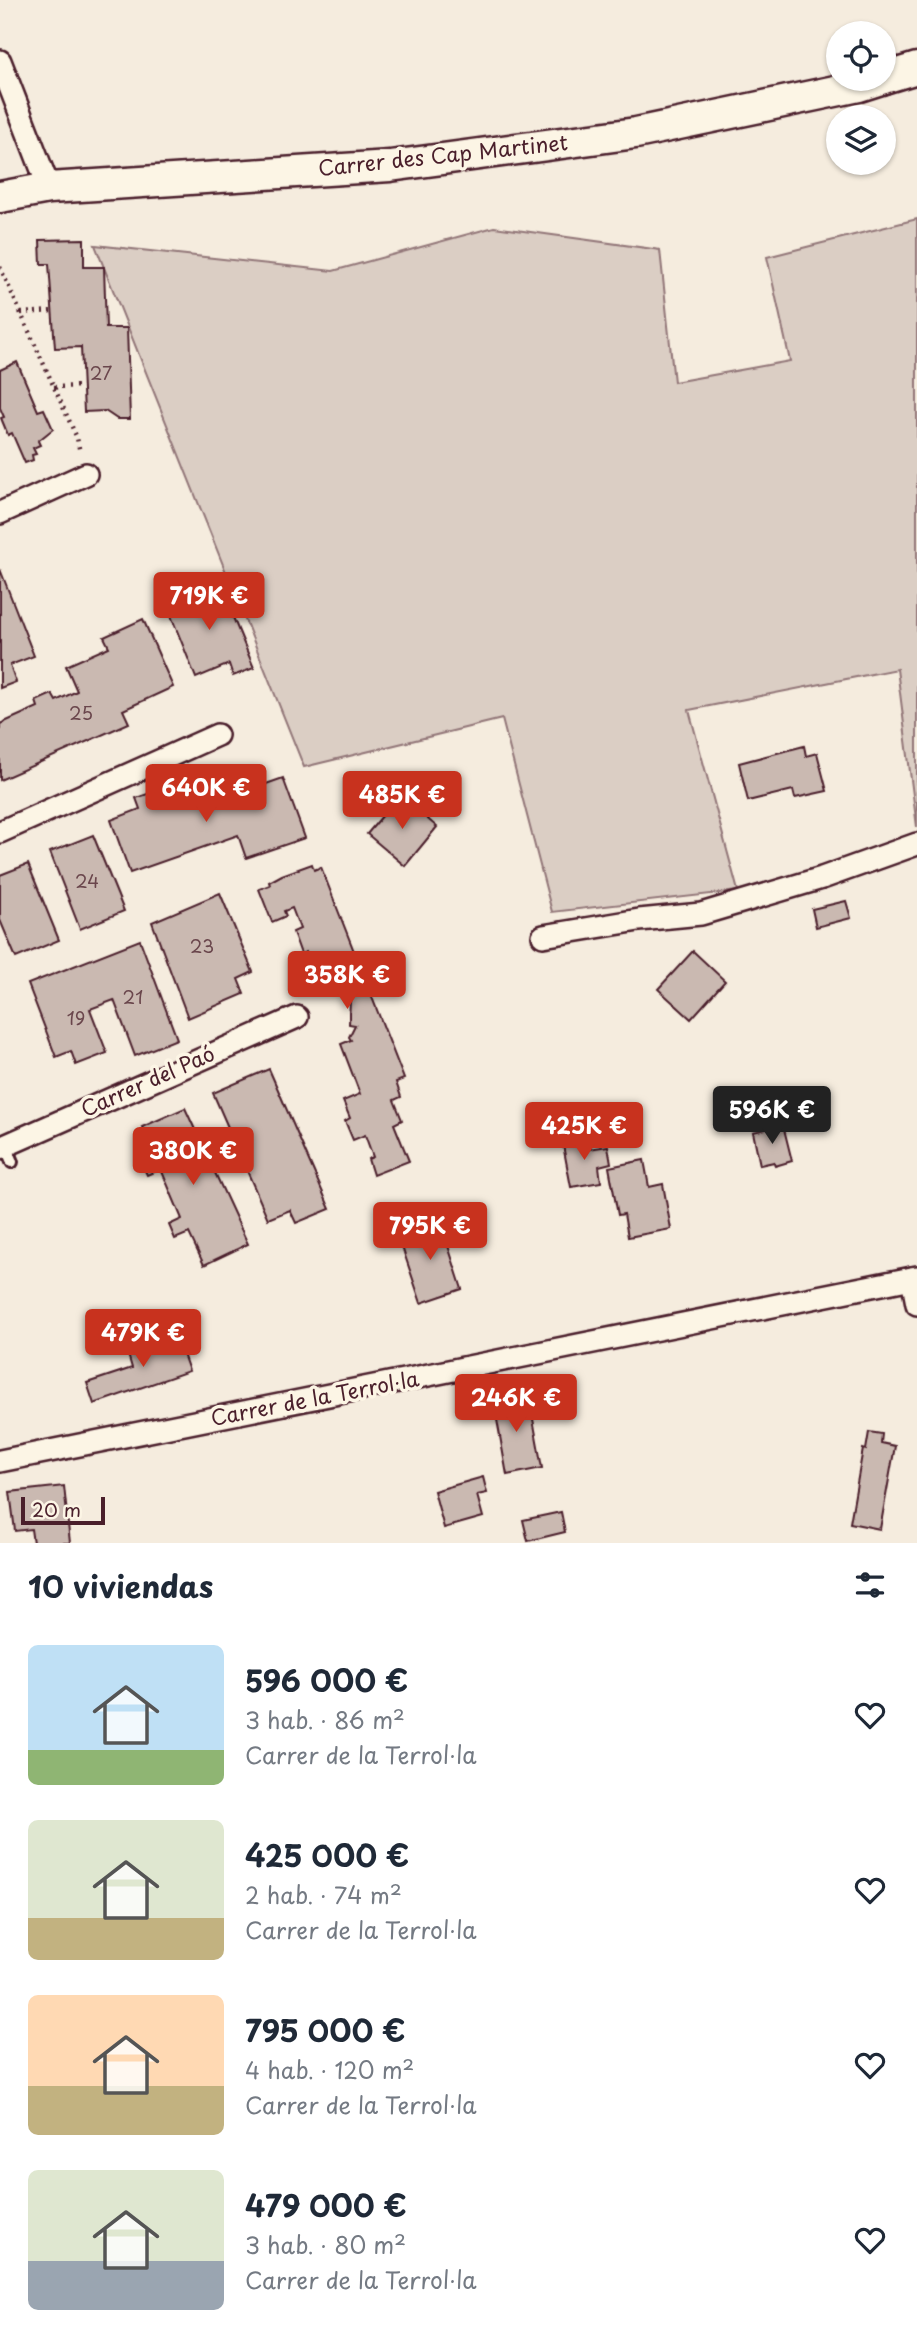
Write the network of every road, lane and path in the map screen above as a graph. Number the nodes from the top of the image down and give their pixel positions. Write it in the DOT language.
graph roads {
  1 [pos="0,61"];
  2 [pos="917,68"];
  3 [pos="896,74"];
  4 [pos="835,91"];
  5 [pos="49,188"];
  6 [pos="0,197"];
  7 [pos="0,267"];
  8 [pos="53,311"];
  9 [pos="21,313"];
  10 [pos="83,386"];
  11 [pos="54,387"];
  12 [pos="86,474"];
  13 [pos="0,513"];
  14 [pos="217,735"];
  15 [pos="0,832"];
  16 [pos="917,844"];
  17 [pos="543,936"];
  18 [pos="297,1017"];
  19 [pos="6,1152"];
  20 [pos="914,1278"];
  21 [pos="917,1304"];
  22 [pos="0,1461"];
  1 -- 5 [label="street"];
  2 -- 3 [label="street, Carrer des Cap Martinet"];
  4 -- 5 [label="street, Carrer des Cap Martinet"];
  5 -- 6 [label="street, Carrer des Cap Martinet"];
  7 -- 9 [label="path"];
  8 -- 9 [label="path"];
  9 -- 11 [label="path"];
  10 -- 11 [label="path"];
  11 -- 12 [label="path"];
  12 -- 13 [label="street"];
  14 -- 15 [label="street"];
  16 -- 17 [label="street"];
  18 -- 19 [label="street, Carrer del Paó"];
  20 -- 21 [label="street"];
  20 -- 22 [label="street, Carrer de la Terrol·la"];
}
